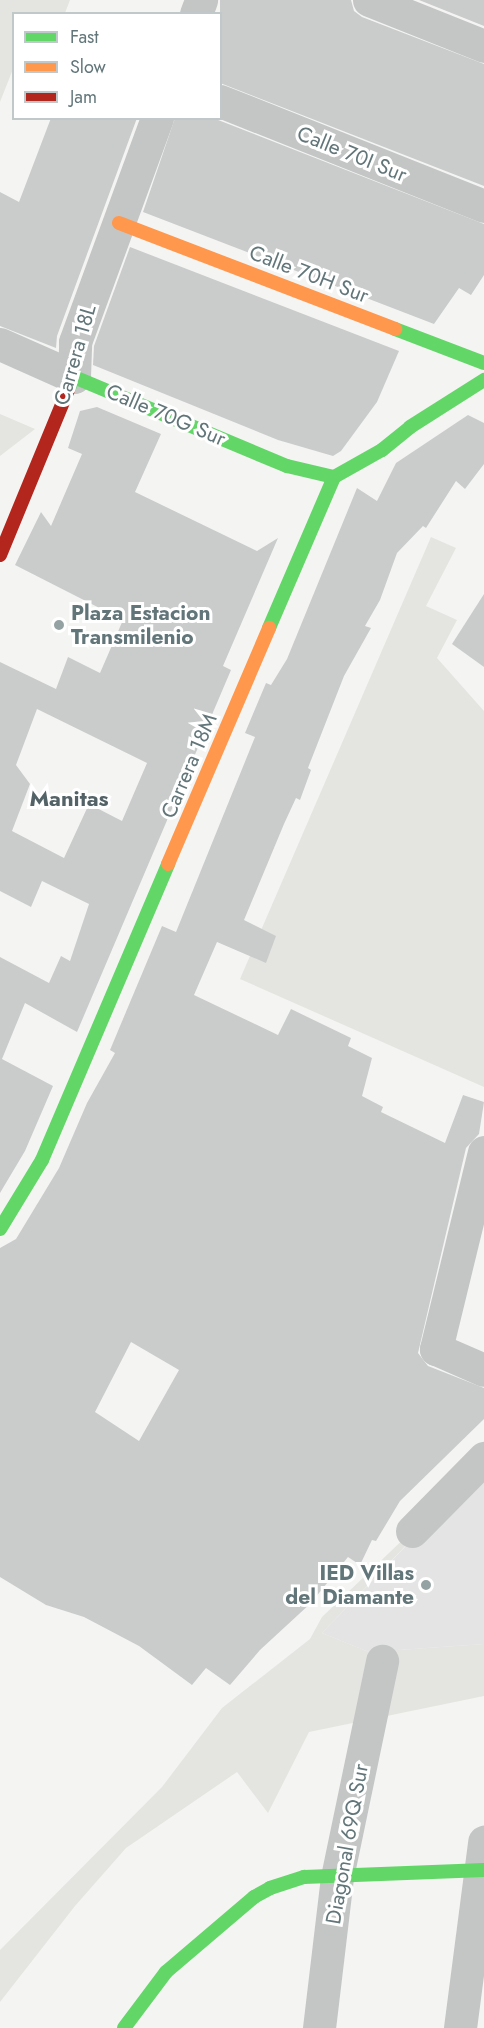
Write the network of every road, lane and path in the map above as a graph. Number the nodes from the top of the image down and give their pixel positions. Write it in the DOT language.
graph roads {
  1 [pos="369,0"];
  2 [pos="484,46"];
  3 [pos="222,102"];
  4 [pos="156,120"];
  5 [pos="484,206"];
  6 [pos="119,223"];
  7 [pos="0,344"];
  8 [pos="484,363"];
  9 [pos="74,377"];
  10 [pos="484,380"];
  11 [pos="334,477"];
  12 [pos="0,555"];
  13 [pos="484,1152"];
  14 [pos="0,1229"];
  15 [pos="484,1370"];
  16 [pos="484,1458"];
  17 [pos="412,1531"];
  18 [pos="382,1661"];
  19 [pos="482,1861"];
  20 [pos="338,1877"];
  21 [pos="124,2028"];
  22 [pos="319,2028"];
  23 [pos="460,2028"];
  1 -- 2 [label="street"];
  3 -- 5 [label="street, Calle 70I Sur"];
  4 -- 6 [label="street, Carrera 18L"];
  6 -- 8 [label="street, Calle 70H Sur"];
  6 -- 9 [label="street, Carrera 18L"];
  7 -- 9 [label="street, Calle 70G Sur"];
  9 -- 11 [label="street, Calle 70G Sur"];
  9 -- 12 [label="street, Carrera 18L"];
  10 -- 11 [label="street"];
  11 -- 14 [label="street, Carrera 18M"];
  13 -- 15 [label="street"];
  16 -- 17 [label="street"];
  18 -- 20 [label="street, Diagonal 69Q Sur"];
  19 -- 20 [label="street"];
  19 -- 23 [label="street"];
  20 -- 21 [label="street"];
  20 -- 22 [label="street, Diagonal 69Q Sur"];
}
